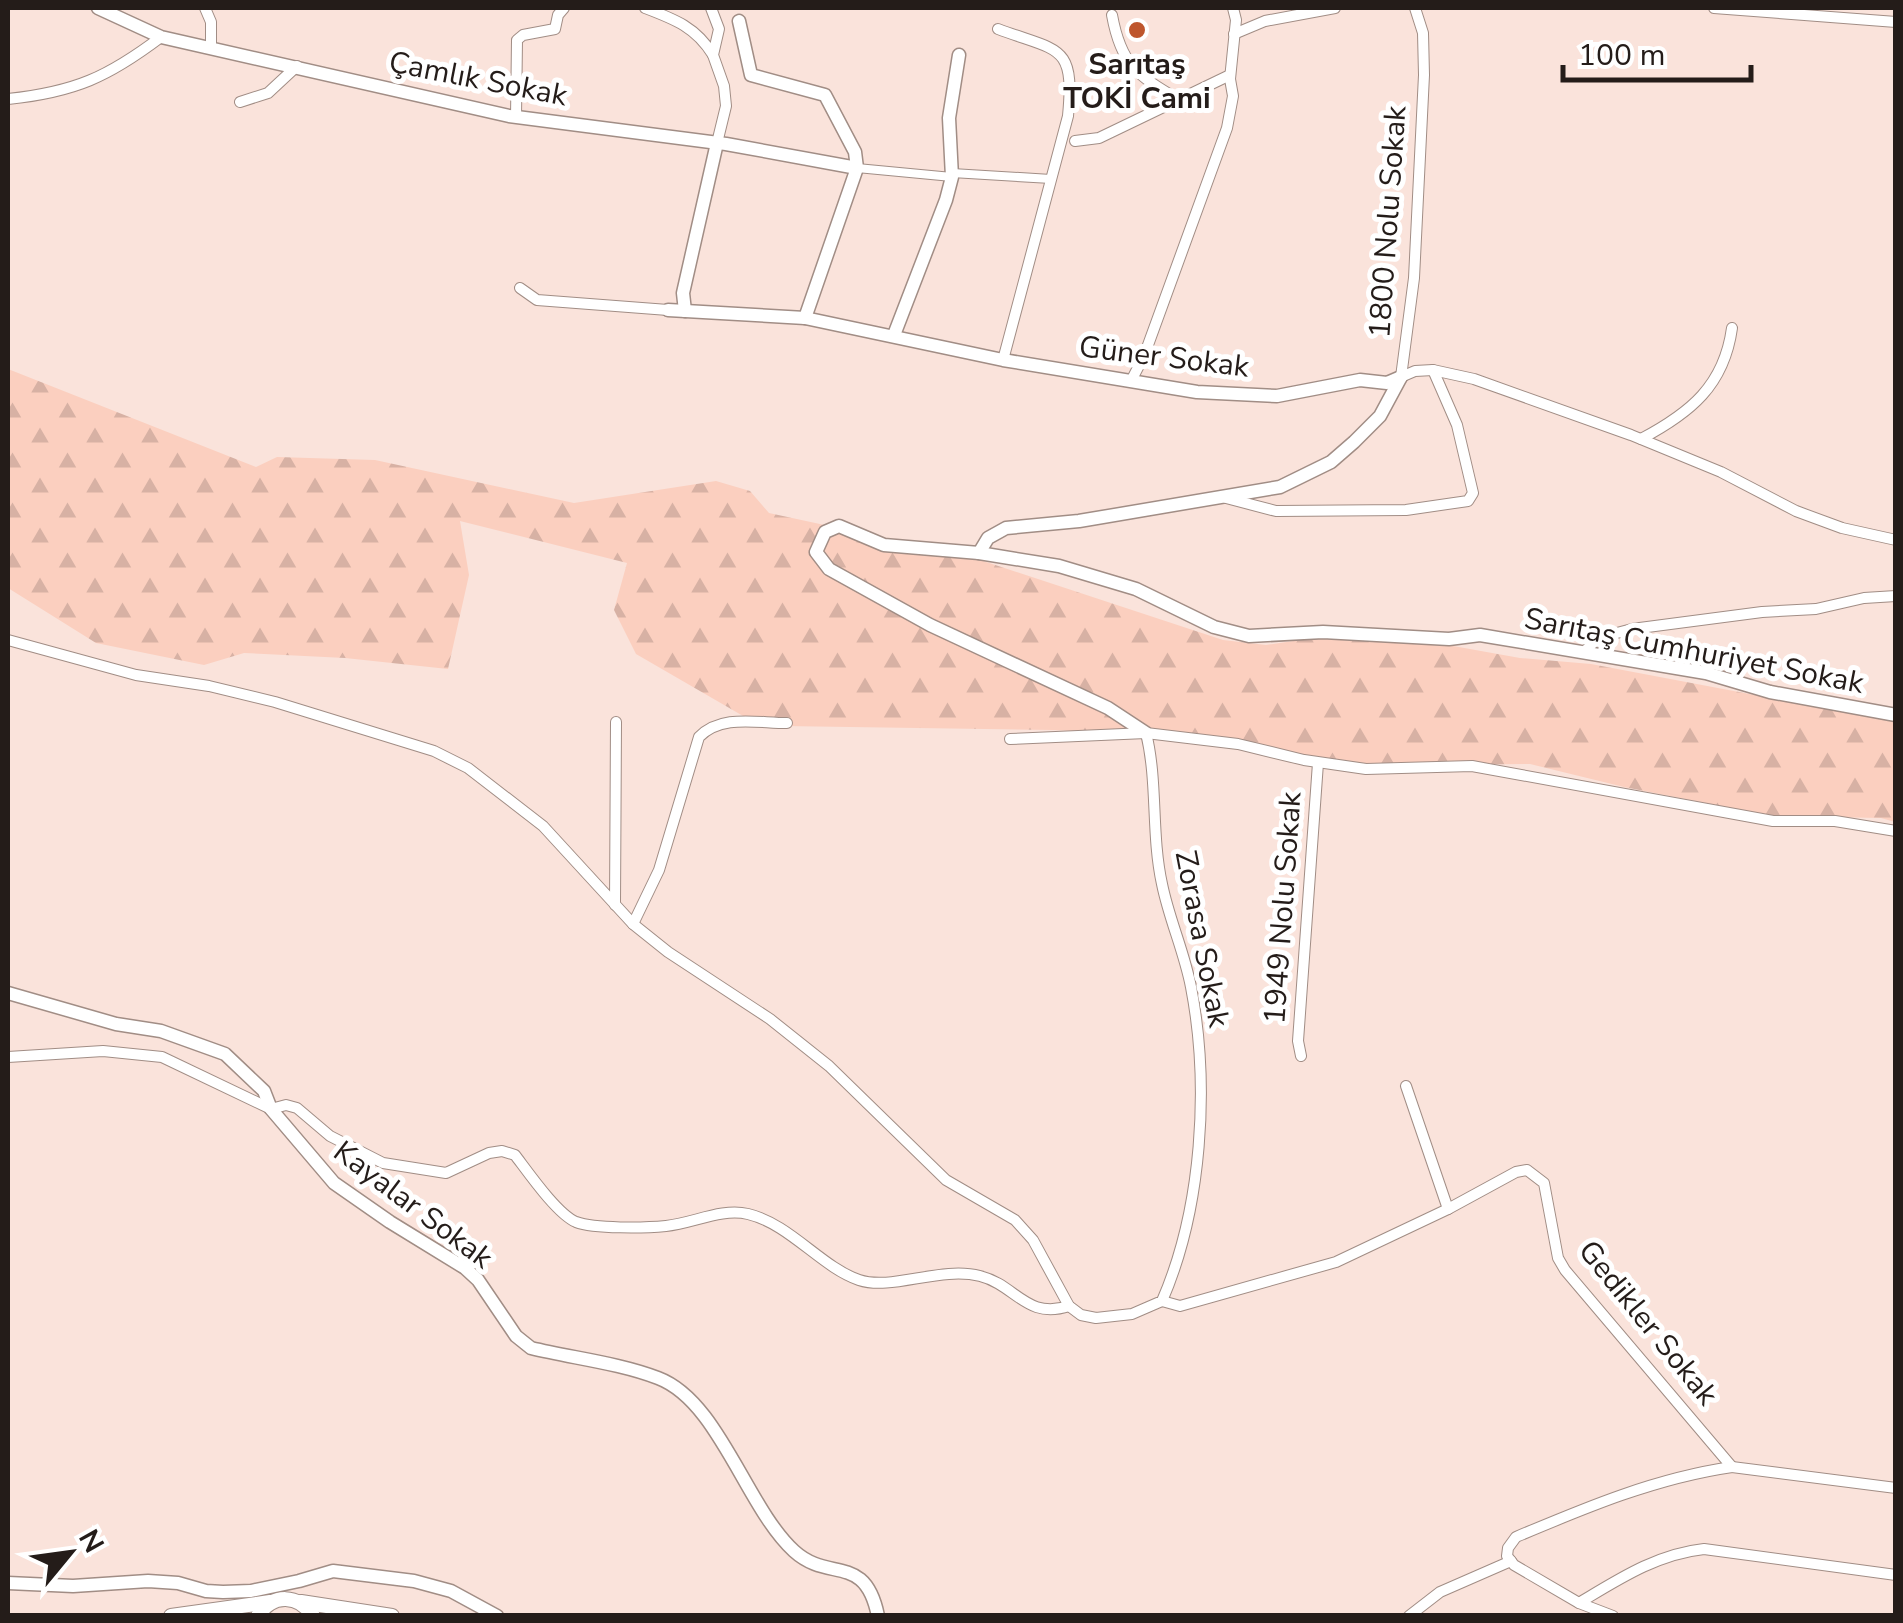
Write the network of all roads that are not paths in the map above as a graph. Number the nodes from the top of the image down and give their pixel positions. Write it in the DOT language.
graph roads {
  1 [pos="98,8"];
  2 [pos="205,8"];
  3 [pos="564,8"];
  4 [pos="645,8"];
  5 [pos="712,8"];
  6 [pos="1233,8"];
  7 [pos="1335,8"];
  8 [pos="1415,8"];
  9 [pos="1714,8"];
  10 [pos="1112,15"];
  11 [pos="739,21"];
  12 [pos="1896,22"];
  13 [pos="998,29"];
  14 [pos="1234,34"];
  15 [pos="162,37"];
  16 [pos="211,46"];
  17 [pos="713,55"];
  18 [pos="960,55"];
  19 [pos="297,66"];
  20 [pos="1230,75"];
  21 [pos="8,98"];
  22 [pos="1179,100"];
  23 [pos="240,102"];
  24 [pos="516,117"];
  25 [pos="1075,141"];
  26 [pos="718,142"];
  27 [pos="857,168"];
  28 [pos="952,175"];
  29 [pos="1052,179"];
  30 [pos="520,288"];
  31 [pos="668,310"];
  32 [pos="685,311"];
  33 [pos="804,318"];
  34 [pos="1732,328"];
  35 [pos="894,335"];
  36 [pos="1004,360"];
  37 [pos="1433,370"];
  38 [pos="1402,377"];
  39 [pos="1131,381"];
  40 [pos="1641,439"];
  41 [pos="1226,498"];
  42 [pos="1896,540"];
  43 [pos="979,553"];
  44 [pos="1896,596"];
  45 [pos="8,640"];
  46 [pos="1583,653"];
  47 [pos="1896,716"];
  48 [pos="616,722"];
  49 [pos="787,724"];
  50 [pos="1146,732"];
  51 [pos="1010,739"];
  52 [pos="1318,763"];
  53 [pos="1896,830"];
  54 [pos="614,905"];
  55 [pos="634,924"];
  56 [pos="8,993"];
  57 [pos="1301,1056"];
  58 [pos="8,1057"];
  59 [pos="1406,1086"];
  60 [pos="271,1109"];
  61 [pos="1448,1210"];
  62 [pos="1162,1301"];
  63 [pos="1069,1306"];
  64 [pos="1732,1468"];
  65 [pos="1896,1488"];
  66 [pos="1511,1561"];
  67 [pos="1896,1575"];
  68 [pos="8,1583"];
  69 [pos="270,1602"];
  70 [pos="301,1602"];
  71 [pos="1579,1603"];
  72 [pos="171,1616"];
  73 [pos="258,1616"];
  74 [pos="312,1616"];
  75 [pos="392,1616"];
  76 [pos="497,1616"];
  77 [pos="878,1616"];
  78 [pos="1409,1616"];
  79 [pos="1613,1616"];
  1 -- 15 [label="street, Çamlık Sokak"];
  2 -- 16 [label="street"];
  3 -- 24 [label="street"];
  4 -- 17 [label="street"];
  5 -- 17 [label="street"];
  6 -- 14 [label="street"];
  7 -- 14 [label="street"];
  8 -- 38 [label="street, 1800 Nolu Sokak"];
  9 -- 12 [label="street"];
  10 -- 22 [label="street"];
  11 -- 27 [label="street"];
  13 -- 29 [label="street"];
  14 -- 20 [label="street"];
  15 -- 16 [label="street, Çamlık Sokak"];
  15 -- 21 [label="street"];
  16 -- 19 [label="street, Çamlık Sokak"];
  17 -- 26 [label="street"];
  18 -- 28 [label="street"];
  19 -- 23 [label="street"];
  19 -- 24 [label="street, Çamlık Sokak"];
  20 -- 22 [label="street"];
  20 -- 39 [label="street"];
  22 -- 25 [label="street"];
  24 -- 26 [label="street, Çamlık Sokak"];
  26 -- 27 [label="street, Çamlık Sokak"];
  26 -- 32 [label="street"];
  27 -- 28 [label="street, Çamlık Sokak"];
  27 -- 33 [label="street"];
  28 -- 29 [label="street, Çamlık Sokak"];
  28 -- 35 [label="street"];
  29 -- 36 [label="street"];
  30 -- 31 [label="street, Güner Sokak"];
  31 -- 32 [label="street, Güner Sokak"];
  32 -- 33 [label="street, Güner Sokak"];
  33 -- 35 [label="street, Güner Sokak"];
  34 -- 40 [label="street"];
  35 -- 36 [label="street, Güner Sokak"];
  36 -- 39 [label="street, Güner Sokak"];
  37 -- 38 [label="street, Güner Sokak"];
  37 -- 40 [label="street, Güner Sokak"];
  37 -- 41 [label="street"];
  38 -- 39 [label="street, Güner Sokak"];
  38 -- 41 [label="street, 1800 Nolu Sokak"];
  40 -- 42 [label="street, Güner Sokak"];
  41 -- 43 [label="street, 1800 Nolu Sokak"];
  43 -- 46 [label="street, Sarıtaş Cumhuriyet Sokak"];
  43 -- 50 [label="street, Sarıtaş Cumhuriyet Sokak"];
  44 -- 46 [label="street"];
  45 -- 54 [label="street"];
  46 -- 47 [label="street, Sarıtaş Cumhuriyet Sokak"];
  48 -- 54 [label="street"];
  49 -- 55 [label="street"];
  50 -- 51 [label="street"];
  50 -- 52 [label="street"];
  50 -- 62 [label="street, Zorasa Sokak"];
  52 -- 53 [label="street"];
  52 -- 57 [label="street, 1949 Nolu Sokak"];
  54 -- 55 [label="street"];
  55 -- 63 [label="street"];
  56 -- 60 [label="street, Kayalar Sokak"];
  58 -- 60 [label="street"];
  59 -- 61 [label="street"];
  60 -- 63 [label="street"];
  60 -- 77 [label="street, Kayalar Sokak"];
  61 -- 62 [label="street, Gedikler Sokak"];
  61 -- 64 [label="street, Gedikler Sokak"];
  62 -- 63 [label="street"];
  64 -- 65 [label="street"];
  64 -- 66 [label="street"];
  66 -- 71 [label="street"];
  66 -- 78 [label="street"];
  67 -- 71 [label="street"];
  68 -- 76 [label="street"];
  69 -- 70 [label="main road"];
  69 -- 72 [label="main road"];
  69 -- 73 [label="main road"];
  70 -- 74 [label="main road"];
  70 -- 75 [label="main road"];
  71 -- 79 [label="street"];
}
